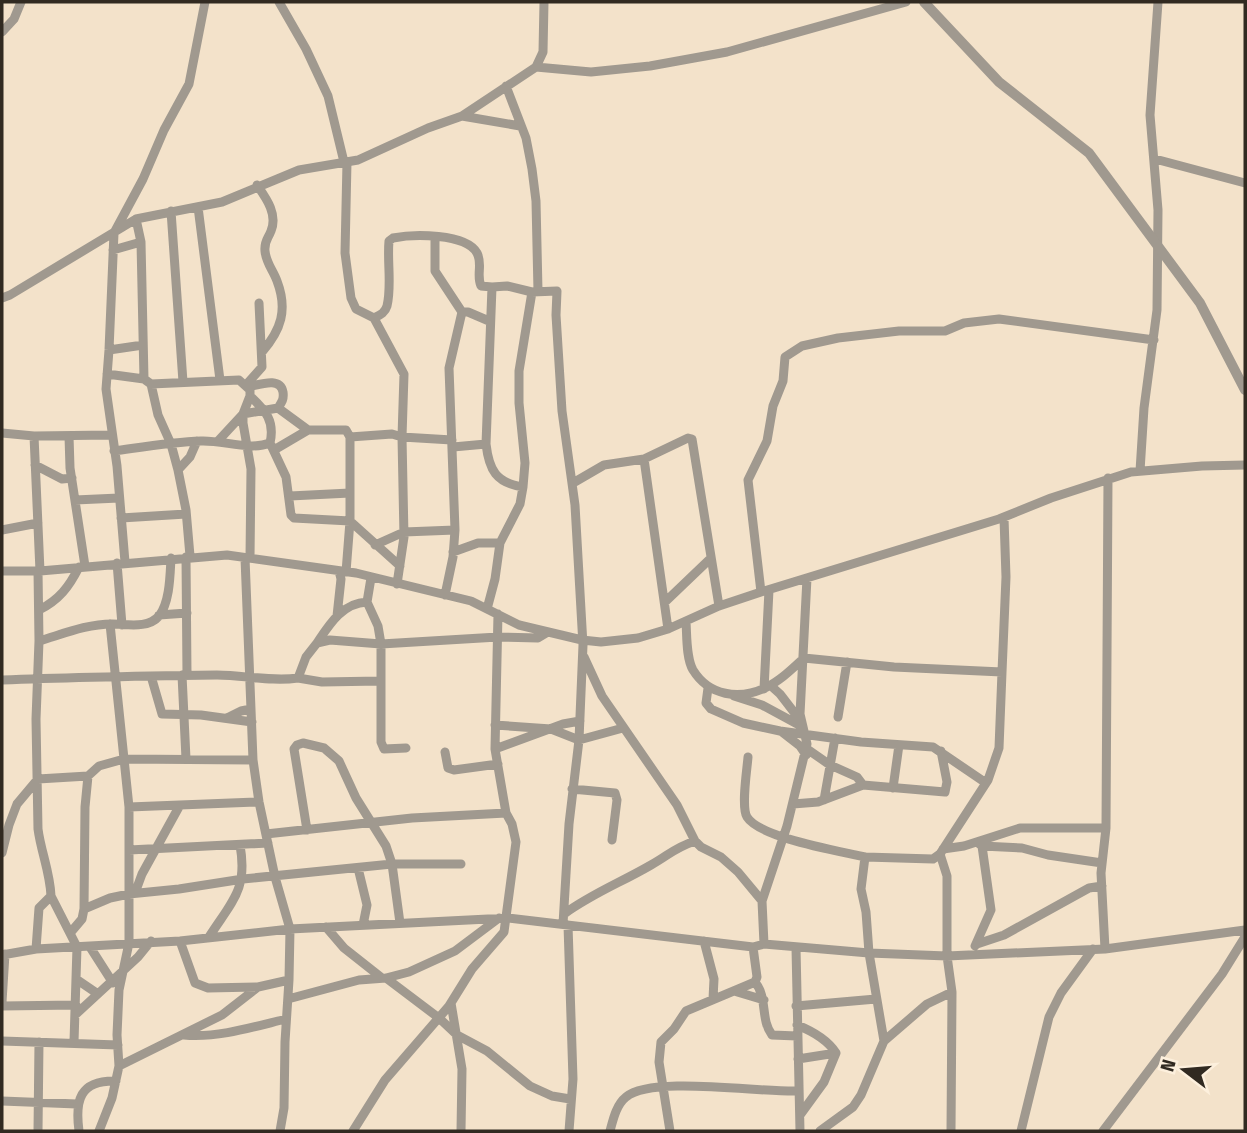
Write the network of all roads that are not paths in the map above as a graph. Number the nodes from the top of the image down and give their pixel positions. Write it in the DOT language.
graph roads {
  1 [pos="21,2"];
  2 [pos="205,2"];
  3 [pos="279,2"];
  4 [pos="544,2"];
  5 [pos="906,2"];
  6 [pos="926,2"];
  7 [pos="1158,2"];
  8 [pos="2,32"];
  9 [pos="536,67"];
  10 [pos="506,86"];
  11 [pos="462,116"];
  12 [pos="520,126"];
  13 [pos="1155,159"];
  14 [pos="345,162"];
  15 [pos="1245,183"];
  16 [pos="257,185"];
  17 [pos="198,207"];
  18 [pos="171,211"];
  19 [pos="136,219"];
  20 [pos="114,233"];
  21 [pos="435,237"];
  22 [pos="141,243"];
  23 [pos="1158,245"];
  24 [pos="113,250"];
  25 [pos="492,287"];
  26 [pos="535,292"];
  27 [pos="2,298"];
  28 [pos="259,303"];
  29 [pos="461,313"];
  30 [pos="374,318"];
  31 [pos="489,321"];
  32 [pos="1154,340"];
  33 [pos="143,345"];
  34 [pos="110,350"];
  35 [pos="262,352"];
  36 [pos="262,367"];
  37 [pos="107,374"];
  38 [pos="220,380"];
  39 [pos="147,382"];
  40 [pos="183,382"];
  41 [pos="275,382"];
  42 [pos="248,389"];
  43 [pos="1245,390"];
  44 [pos="278,408"];
  45 [pos="266,411"];
  46 [pos="243,414"];
  47 [pos="308,430"];
  48 [pos="2,433"];
  49 [pos="111,435"];
  50 [pos="34,436"];
  51 [pos="69,436"];
  52 [pos="402,436"];
  53 [pos="350,437"];
  54 [pos="197,441"];
  55 [pos="218,441"];
  56 [pos="453,443"];
  57 [pos="171,444"];
  58 [pos="486,444"];
  59 [pos="247,445"];
  60 [pos="272,447"];
  61 [pos="114,451"];
  62 [pos="644,459"];
  63 [pos="35,465"];
  64 [pos="1245,465"];
  65 [pos="178,470"];
  66 [pos="1140,471"];
  67 [pos="72,478"];
  68 [pos="1108,478"];
  69 [pos="573,483"];
  70 [pos="523,487"];
  71 [pos="350,494"];
  72 [pos="290,496"];
  73 [pos="120,498"];
  74 [pos="75,500"];
  75 [pos="186,514"];
  76 [pos="1004,517"];
  77 [pos="121,518"];
  78 [pos="349,521"];
  79 [pos="38,523"];
  80 [pos="2,530"];
  81 [pos="455,530"];
  82 [pos="404,532"];
  83 [pos="500,543"];
  84 [pos="375,545"];
  85 [pos="453,552"];
  86 [pos="188,557"];
  87 [pos="171,558"];
  88 [pos="248,558"];
  89 [pos="711,558"];
  90 [pos="121,562"];
  91 [pos="82,566"];
  92 [pos="400,566"];
  93 [pos="2,571"];
  94 [pos="39,571"];
  95 [pos="343,571"];
  96 [pos="371,578"];
  97 [pos="807,578"];
  98 [pos="397,584"];
  99 [pos="765,591"];
  100 [pos="444,595"];
  101 [pos="367,602"];
  102 [pos="664,602"];
  103 [pos="719,606"];
  104 [pos="487,609"];
  105 [pos="38,610"];
  106 [pos="187,613"];
  107 [pos="498,614"];
  108 [pos="159,615"];
  109 [pos="337,616"];
  110 [pos="686,622"];
  111 [pos="110,624"];
  112 [pos="122,625"];
  113 [pos="668,629"];
  114 [pos="548,632"];
  115 [pos="498,637"];
  116 [pos="582,640"];
  117 [pos="39,641"];
  118 [pos="317,643"];
  119 [pos="381,644"];
  120 [pos="583,654"];
  121 [pos="804,658"];
  122 [pos="847,662"];
  123 [pos="1002,672"];
  124 [pos="184,675"];
  125 [pos="115,676"];
  126 [pos="151,676"];
  127 [pos="249,676"];
  128 [pos="298,678"];
  129 [pos="38,679"];
  130 [pos="2,680"];
  131 [pos="380,681"];
  132 [pos="767,687"];
  133 [pos="708,688"];
  134 [pos="602,696"];
  135 [pos="732,696"];
  136 [pos="581,707"];
  137 [pos="251,709"];
  138 [pos="184,716"];
  139 [pos="838,717"];
  140 [pos="227,718"];
  141 [pos="580,721"];
  142 [pos="251,722"];
  143 [pos="495,725"];
  144 [pos="802,726"];
  145 [pos="623,728"];
  146 [pos="551,729"];
  147 [pos="780,731"];
  148 [pos="835,737"];
  149 [pos="579,740"];
  150 [pos="899,744"];
  151 [pos="406,748"];
  152 [pos="495,749"];
  153 [pos="942,751"];
  154 [pos="446,752"];
  155 [pos="806,752"];
  156 [pos="748,757"];
  157 [pos="186,759"];
  158 [pos="124,760"];
  159 [pos="253,760"];
  160 [pos="498,764"];
  161 [pos="830,765"];
  162 [pos="88,775"];
  163 [pos="38,779"];
  164 [pos="986,783"];
  165 [pos="863,785"];
  166 [pos="893,788"];
  167 [pos="572,789"];
  168 [pos="824,800"];
  169 [pos="259,802"];
  170 [pos="793,804"];
  171 [pos="180,805"];
  172 [pos="129,807"];
  173 [pos="506,813"];
  174 [pos="372,822"];
  175 [pos="1106,828"];
  176 [pos="5,830"];
  177 [pos="307,830"];
  178 [pos="267,839"];
  179 [pos="783,839"];
  180 [pos="612,840"];
  181 [pos="695,841"];
  182 [pos="980,844"];
  183 [pos="240,845"];
  184 [pos="156,849"];
  185 [pos="129,850"];
  186 [pos="941,851"];
  187 [pos="2,853"];
  188 [pos="865,857"];
  189 [pos="1102,863"];
  190 [pos="392,864"];
  191 [pos="461,864"];
  192 [pos="358,868"];
  193 [pos="275,877"];
  194 [pos="243,879"];
  195 [pos="1102,886"];
  196 [pos="132,893"];
  197 [pos="51,896"];
  198 [pos="762,901"];
  199 [pos="84,909"];
  200 [pos="503,918"];
  201 [pos="565,921"];
  202 [pos="400,923"];
  203 [pos="363,925"];
  204 [pos="326,927"];
  205 [pos="290,929"];
  206 [pos="1245,930"];
  207 [pos="71,932"];
  208 [pos="209,937"];
  209 [pos="1245,937"];
  210 [pos="151,941"];
  211 [pos="180,941"];
  212 [pos="704,941"];
  213 [pos="129,943"];
  214 [pos="764,944"];
  215 [pos="976,944"];
  216 [pos="77,947"];
  217 [pos="90,947"];
  218 [pos="753,947"];
  219 [pos="796,947"];
  220 [pos="36,949"];
  221 [pos="1093,949"];
  222 [pos="1105,949"];
  223 [pos="869,953"];
  224 [pos="971,953"];
  225 [pos="3,955"];
  226 [pos="947,956"];
  227 [pos="123,971"];
  228 [pos="384,978"];
  229 [pos="76,979"];
  230 [pos="289,979"];
  231 [pos="111,981"];
  232 [pos="755,982"];
  233 [pos="258,987"];
  234 [pos="226,988"];
  235 [pos="119,990"];
  236 [pos="734,991"];
  237 [pos="951,992"];
  238 [pos="98,993"];
  239 [pos="288,999"];
  240 [pos="713,999"];
  241 [pos="876,999"];
  242 [pos="764,1000"];
  243 [pos="241,1001"];
  244 [pos="451,1003"];
  245 [pos="2,1004"];
  246 [pos="796,1006"];
  247 [pos="75,1010"];
  248 [pos="439,1018"];
  249 [pos="286,1019"];
  250 [pos="797,1025"];
  251 [pos="183,1035"];
  252 [pos="457,1035"];
  253 [pos="797,1036"];
  254 [pos="2,1041"];
  255 [pos="884,1041"];
  256 [pos="39,1042"];
  257 [pos="74,1042"];
  258 [pos="118,1045"];
  259 [pos="836,1054"];
  260 [pos="798,1059"];
  261 [pos="119,1066"];
  262 [pos="116,1081"];
  263 [pos="663,1088"];
  264 [pos="799,1091"];
  265 [pos="570,1099"];
  266 [pos="2,1101"];
  267 [pos="38,1103"];
  268 [pos="76,1104"];
  269 [pos="800,1115"];
  270 [pos="38,1131"];
  271 [pos="79,1131"];
  272 [pos="100,1131"];
  273 [pos="280,1131"];
  274 [pos="353,1131"];
  275 [pos="461,1131"];
  276 [pos="569,1131"];
  277 [pos="610,1131"];
  278 [pos="670,1131"];
  279 [pos="800,1131"];
  280 [pos="820,1131"];
  281 [pos="951,1131"];
  282 [pos="1021,1131"];
  283 [pos="1103,1131"];
  1 -- 8 [label="street"];
  2 -- 20 [label="street"];
  3 -- 14 [label="street"];
  4 -- 9 [label="street"];
  5 -- 9 [label="street"];
  6 -- 23 [label="street"];
  7 -- 13 [label="street"];
  9 -- 10 [label="street"];
  10 -- 11 [label="street"];
  10 -- 12 [label="street"];
  11 -- 12 [label="street"];
  11 -- 14 [label="street"];
  12 -- 26 [label="street"];
  13 -- 15 [label="street"];
  13 -- 23 [label="street"];
  14 -- 16 [label="street"];
  14 -- 30 [label="street"];
  16 -- 17 [label="street"];
  16 -- 35 [label="street"];
  17 -- 18 [label="street"];
  17 -- 38 [label="street"];
  18 -- 19 [label="street"];
  18 -- 40 [label="street"];
  19 -- 20 [label="street"];
  19 -- 22 [label="street"];
  20 -- 24 [label="street"];
  20 -- 27 [label="street"];
  21 -- 25 [label="street"];
  21 -- 29 [label="street"];
  21 -- 30 [label="street"];
  22 -- 24 [label="street"];
  22 -- 33 [label="street"];
  23 -- 32 [label="street"];
  23 -- 43 [label="street"];
  24 -- 34 [label="street"];
  25 -- 26 [label="street"];
  25 -- 31 [label="street"];
  26 -- 69 [label="street"];
  26 -- 70 [label="street"];
  28 -- 35 [label="street"];
  29 -- 31 [label="street"];
  29 -- 56 [label="street"];
  30 -- 52 [label="street"];
  31 -- 58 [label="street"];
  32 -- 66 [label="street"];
  32 -- 99 [label="street"];
  33 -- 34 [label="street"];
  33 -- 39 [label="street"];
  34 -- 37 [label="street"];
  35 -- 36 [label="street"];
  36 -- 41 [label="street"];
  36 -- 42 [label="street"];
  37 -- 39 [label="street"];
  37 -- 49 [label="street"];
  38 -- 40 [label="street"];
  38 -- 42 [label="street"];
  39 -- 40 [label="street"];
  39 -- 57 [label="street"];
  41 -- 42 [label="street"];
  41 -- 44 [label="street"];
  42 -- 45 [label="street"];
  42 -- 46 [label="street"];
  44 -- 45 [label="street"];
  44 -- 47 [label="street"];
  45 -- 46 [label="street"];
  45 -- 60 [label="street"];
  46 -- 55 [label="street"];
  46 -- 59 [label="street"];
  47 -- 53 [label="street"];
  47 -- 60 [label="street"];
  48 -- 50 [label="street"];
  49 -- 51 [label="street"];
  49 -- 61 [label="street"];
  50 -- 51 [label="street"];
  50 -- 63 [label="street"];
  51 -- 67 [label="street"];
  52 -- 53 [label="street"];
  52 -- 56 [label="street"];
  52 -- 82 [label="street"];
  53 -- 71 [label="street"];
  54 -- 55 [label="street"];
  54 -- 57 [label="street"];
  54 -- 65 [label="street"];
  55 -- 59 [label="street"];
  56 -- 58 [label="street"];
  56 -- 81 [label="street"];
  57 -- 61 [label="street"];
  57 -- 65 [label="street"];
  58 -- 70 [label="street"];
  59 -- 60 [label="street"];
  59 -- 88 [label="street"];
  60 -- 72 [label="street"];
  61 -- 73 [label="street"];
  62 -- 69 [label="street"];
  62 -- 89 [label="street"];
  62 -- 102 [label="street"];
  63 -- 67 [label="street"];
  63 -- 79 [label="street"];
  64 -- 66 [label="street"];
  65 -- 75 [label="street"];
  66 -- 68 [label="street"];
  67 -- 74 [label="street"];
  68 -- 76 [label="street"];
  68 -- 175 [label="street"];
  69 -- 116 [label="street"];
  70 -- 83 [label="street"];
  71 -- 72 [label="street"];
  71 -- 78 [label="street"];
  72 -- 78 [label="street"];
  73 -- 74 [label="street"];
  73 -- 77 [label="street"];
  74 -- 91 [label="street"];
  75 -- 77 [label="street"];
  75 -- 86 [label="street"];
  76 -- 97 [label="street"];
  76 -- 123 [label="street"];
  77 -- 90 [label="street"];
  78 -- 84 [label="street"];
  78 -- 95 [label="street"];
  79 -- 80 [label="street"];
  79 -- 94 [label="street"];
  81 -- 82 [label="street"];
  81 -- 85 [label="street"];
  82 -- 84 [label="street"];
  82 -- 92 [label="street"];
  83 -- 85 [label="street"];
  83 -- 104 [label="street"];
  84 -- 92 [label="street"];
  85 -- 100 [label="street"];
  86 -- 87 [label="street"];
  86 -- 88 [label="street"];
  86 -- 106 [label="street"];
  87 -- 90 [label="street"];
  87 -- 108 [label="street"];
  88 -- 95 [label="street"];
  88 -- 127 [label="street"];
  89 -- 102 [label="street"];
  89 -- 103 [label="street"];
  90 -- 91 [label="street"];
  90 -- 112 [label="street"];
  91 -- 94 [label="street"];
  91 -- 105 [label="street"];
  92 -- 98 [label="street"];
  93 -- 94 [label="street"];
  94 -- 105 [label="street"];
  95 -- 96 [label="street"];
  95 -- 109 [label="street"];
  96 -- 98 [label="street"];
  96 -- 101 [label="street"];
  97 -- 99 [label="street"];
  97 -- 121 [label="street"];
  98 -- 100 [label="street"];
  99 -- 103 [label="street"];
  99 -- 132 [label="street"];
  100 -- 104 [label="street"];
  101 -- 109 [label="street"];
  101 -- 119 [label="street"];
  102 -- 113 [label="street"];
  103 -- 110 [label="street"];
  104 -- 107 [label="street"];
  105 -- 117 [label="street"];
  106 -- 108 [label="street"];
  106 -- 124 [label="street"];
  107 -- 114 [label="street"];
  107 -- 115 [label="street"];
  108 -- 112 [label="street"];
  109 -- 118 [label="street"];
  110 -- 113 [label="street"];
  110 -- 133 [label="street"];
  111 -- 112 [label="street"];
  111 -- 117 [label="street"];
  111 -- 125 [label="street"];
  113 -- 116 [label="street"];
  114 -- 115 [label="street"];
  114 -- 116 [label="street"];
  115 -- 119 [label="street"];
  115 -- 143 [label="street"];
  116 -- 120 [label="street"];
  117 -- 129 [label="street"];
  118 -- 119 [label="street"];
  118 -- 128 [label="street"];
  119 -- 131 [label="street"];
  120 -- 134 [label="street"];
  120 -- 136 [label="street"];
  121 -- 122 [label="street"];
  121 -- 132 [label="street"];
  121 -- 144 [label="street"];
  122 -- 123 [label="street"];
  122 -- 139 [label="street"];
  123 -- 164 [label="street"];
  124 -- 126 [label="street"];
  124 -- 127 [label="street"];
  124 -- 138 [label="street"];
  125 -- 126 [label="street"];
  125 -- 129 [label="street"];
  125 -- 158 [label="street"];
  126 -- 138 [label="street"];
  127 -- 128 [label="street"];
  127 -- 137 [label="street"];
  128 -- 131 [label="street"];
  129 -- 130 [label="street"];
  129 -- 163 [label="street"];
  131 -- 151 [label="street"];
  132 -- 135 [label="street"];
  132 -- 144 [label="street"];
  133 -- 135 [label="street"];
  133 -- 147 [label="street"];
  134 -- 136 [label="street"];
  134 -- 145 [label="street"];
  135 -- 144 [label="street"];
  136 -- 141 [label="street"];
  137 -- 140 [label="street"];
  137 -- 142 [label="street"];
  138 -- 140 [label="street"];
  138 -- 157 [label="street"];
  140 -- 142 [label="street"];
  141 -- 146 [label="street"];
  141 -- 149 [label="street"];
  142 -- 159 [label="street"];
  143 -- 146 [label="street"];
  143 -- 152 [label="street"];
  144 -- 147 [label="street"];
  144 -- 148 [label="street"];
  144 -- 155 [label="street"];
  145 -- 149 [label="street"];
  145 -- 181 [label="street"];
  146 -- 149 [label="street"];
  146 -- 152 [label="street"];
  147 -- 155 [label="street"];
  148 -- 150 [label="street"];
  148 -- 161 [label="street"];
  149 -- 167 [label="street"];
  150 -- 153 [label="street"];
  150 -- 166 [label="street"];
  152 -- 160 [label="street"];
  153 -- 164 [label="street"];
  153 -- 166 [label="street"];
  154 -- 160 [label="street"];
  155 -- 161 [label="street"];
  155 -- 170 [label="street"];
  156 -- 179 [label="street"];
  157 -- 158 [label="street"];
  157 -- 159 [label="street"];
  158 -- 162 [label="street"];
  158 -- 172 [label="street"];
  159 -- 169 [label="street"];
  160 -- 173 [label="street"];
  161 -- 165 [label="street"];
  161 -- 168 [label="street"];
  162 -- 163 [label="street"];
  162 -- 199 [label="street"];
  163 -- 176 [label="street"];
  163 -- 197 [label="street"];
  164 -- 186 [label="street"];
  165 -- 166 [label="street"];
  165 -- 168 [label="street"];
  167 -- 180 [label="street"];
  167 -- 201 [label="street"];
  168 -- 170 [label="street"];
  169 -- 171 [label="street"];
  169 -- 178 [label="street"];
  170 -- 179 [label="street"];
  171 -- 172 [label="street"];
  171 -- 184 [label="street"];
  172 -- 185 [label="street"];
  173 -- 174 [label="street"];
  173 -- 200 [label="street"];
  174 -- 177 [label="street"];
  174 -- 177 [label="street"];
  174 -- 190 [label="street"];
  175 -- 182 [label="street"];
  175 -- 189 [label="street"];
  176 -- 187 [label="street"];
  177 -- 178 [label="street"];
  178 -- 183 [label="street"];
  178 -- 193 [label="street"];
  179 -- 188 [label="street"];
  179 -- 198 [label="street"];
  181 -- 198 [label="street"];
  181 -- 201 [label="street"];
  182 -- 186 [label="street"];
  182 -- 189 [label="street"];
  182 -- 215 [label="street"];
  183 -- 184 [label="street"];
  183 -- 194 [label="street"];
  184 -- 185 [label="street"];
  184 -- 196 [label="street"];
  185 -- 196 [label="street"];
  186 -- 188 [label="street"];
  186 -- 226 [label="street"];
  188 -- 223 [label="street"];
  189 -- 195 [label="street"];
  190 -- 191 [label="street"];
  190 -- 192 [label="street"];
  190 -- 202 [label="street"];
  192 -- 193 [label="street"];
  192 -- 203 [label="street"];
  193 -- 194 [label="street"];
  193 -- 205 [label="street"];
  194 -- 196 [label="street"];
  194 -- 208 [label="street"];
  195 -- 215 [label="street"];
  195 -- 222 [label="street"];
  196 -- 199 [label="street"];
  196 -- 213 [label="street"];
  197 -- 207 [label="street"];
  197 -- 220 [label="street"];
  198 -- 214 [label="street"];
  199 -- 207 [label="street"];
  200 -- 201 [label="street"];
  200 -- 202 [label="street"];
  200 -- 228 [label="street"];
  200 -- 244 [label="street"];
  201 -- 212 [label="street"];
  201 -- 265 [label="street"];
  202 -- 203 [label="street"];
  203 -- 204 [label="street"];
  204 -- 205 [label="street"];
  204 -- 228 [label="street"];
  205 -- 208 [label="street"];
  205 -- 230 [label="street"];
  206 -- 222 [label="street"];
  207 -- 216 [label="street"];
  208 -- 211 [label="street"];
  209 -- 283 [label="street"];
  210 -- 211 [label="street"];
  210 -- 213 [label="street"];
  210 -- 227 [label="street"];
  211 -- 234 [label="street"];
  212 -- 218 [label="street"];
  212 -- 240 [label="street"];
  213 -- 217 [label="street"];
  213 -- 227 [label="street"];
  214 -- 218 [label="street"];
  214 -- 219 [label="street"];
  215 -- 224 [label="street"];
  216 -- 217 [label="street"];
  216 -- 220 [label="street"];
  216 -- 229 [label="street"];
  217 -- 231 [label="street"];
  218 -- 232 [label="street"];
  219 -- 223 [label="street"];
  219 -- 246 [label="street"];
  220 -- 225 [label="street"];
  221 -- 222 [label="street"];
  221 -- 224 [label="street"];
  221 -- 282 [label="street"];
  223 -- 226 [label="street"];
  223 -- 241 [label="street"];
  224 -- 226 [label="street"];
  225 -- 245 [label="street"];
  226 -- 237 [label="street"];
  227 -- 231 [label="street"];
  227 -- 235 [label="street"];
  228 -- 239 [label="street"];
  228 -- 248 [label="street"];
  229 -- 238 [label="street"];
  229 -- 247 [label="street"];
  230 -- 233 [label="street"];
  230 -- 239 [label="street"];
  231 -- 235 [label="street"];
  231 -- 238 [label="street"];
  232 -- 236 [label="street"];
  232 -- 242 [label="street"];
  233 -- 234 [label="street"];
  233 -- 243 [label="street"];
  234 -- 243 [label="street"];
  235 -- 258 [label="street"];
  236 -- 240 [label="street"];
  236 -- 242 [label="street"];
  237 -- 255 [label="street"];
  237 -- 281 [label="street"];
  238 -- 247 [label="street"];
  239 -- 249 [label="street"];
  240 -- 263 [label="street"];
  241 -- 246 [label="street"];
  241 -- 255 [label="street"];
  242 -- 253 [label="street"];
  243 -- 251 [label="street"];
  244 -- 248 [label="street"];
  244 -- 252 [label="street"];
  245 -- 247 [label="street"];
  246 -- 250 [label="street"];
  247 -- 257 [label="street"];
  248 -- 252 [label="street"];
  248 -- 274 [label="street"];
  249 -- 251 [label="street"];
  249 -- 273 [label="street"];
  250 -- 253 [label="street"];
  250 -- 259 [label="street"];
  251 -- 261 [label="street"];
  252 -- 265 [label="street"];
  252 -- 275 [label="street"];
  253 -- 260 [label="street"];
  254 -- 256 [label="street"];
  255 -- 280 [label="street"];
  256 -- 257 [label="street"];
  256 -- 267 [label="street"];
  257 -- 258 [label="street"];
  258 -- 261 [label="street"];
  259 -- 260 [label="street"];
  259 -- 269 [label="street"];
  260 -- 264 [label="street"];
  261 -- 262 [label="street"];
  262 -- 268 [label="street"];
  262 -- 272 [label="street"];
  263 -- 264 [label="street"];
  263 -- 277 [label="street"];
  263 -- 278 [label="street"];
  264 -- 269 [label="street"];
  265 -- 276 [label="street"];
  266 -- 267 [label="street"];
  267 -- 268 [label="street"];
  267 -- 270 [label="street"];
  268 -- 271 [label="street"];
  269 -- 279 [label="street"];
}
